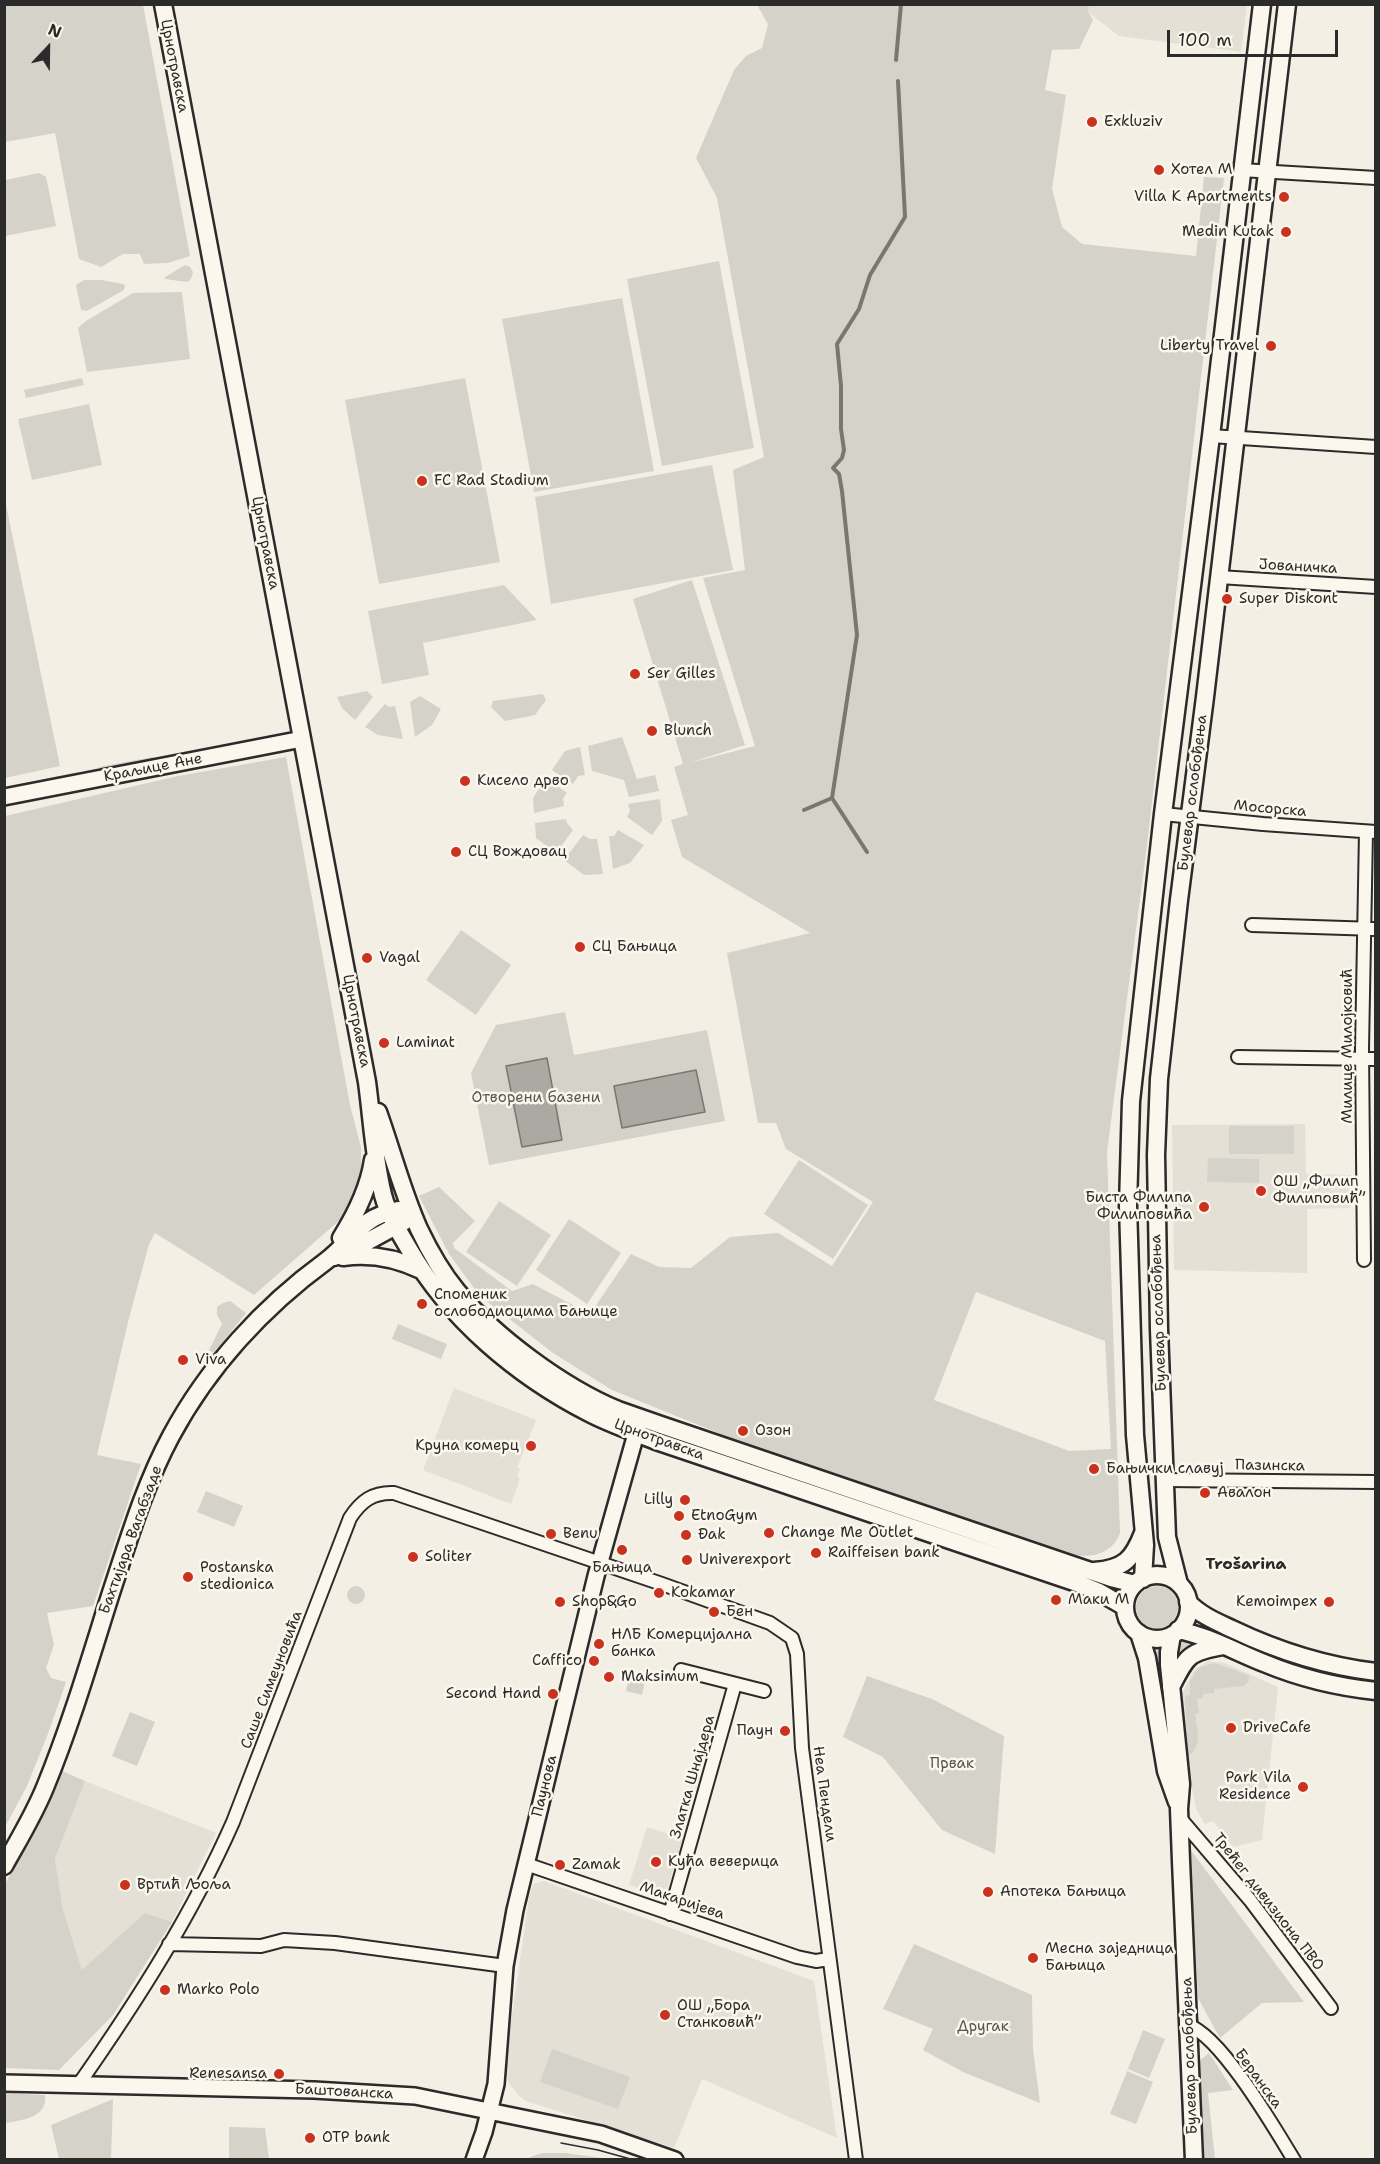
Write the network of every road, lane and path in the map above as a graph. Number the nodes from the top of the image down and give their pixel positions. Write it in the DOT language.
graph roads {
  1 [pos="163,4"];
  2 [pos="1262,4"];
  3 [pos="1287,4"];
  4 [pos="1241,170"];
  5 [pos="1266,172"];
  6 [pos="1376,178"];
  7 [pos="1211,436"];
  8 [pos="1234,438"];
  9 [pos="1376,447"];
  10 [pos="1220,577"];
  11 [pos="1376,586"];
  12 [pos="302,739"];
  13 [pos="4,797"];
  14 [pos="1162,814"];
  15 [pos="1190,817"];
  16 [pos="1371,832"];
  17 [pos="1252,925"];
  18 [pos="1370,929"];
  19 [pos="1238,1057"];
  20 [pos="1369,1059"];
  21 [pos="367,1082"];
  22 [pos="375,1147"];
  23 [pos="1128,1206"];
  24 [pos="1156,1206"];
  25 [pos="412,1213"];
  26 [pos="392,1219"];
  27 [pos="328,1259"];
  28 [pos="1364,1260"];
  29 [pos="421,1270"];
  30 [pos="1159,1329"];
  31 [pos="1132,1330"];
  32 [pos="638,1425"];
  33 [pos="1165,1480"];
  34 [pos="1376,1482"];
  35 [pos="1144,1529"];
  36 [pos="600,1563"];
  37 [pos="1090,1571"];
  38 [pos="1139,1581"];
  39 [pos="1179,1584"];
  40 [pos="1188,1602"];
  41 [pos="1125,1607"];
  42 [pos="1175,1632"];
  43 [pos="1139,1633"];
  44 [pos="1224,1646"];
  45 [pos="681,1670"];
  46 [pos="1376,1672"];
  47 [pos="735,1684"];
  48 [pos="1171,1687"];
  49 [pos="764,1691"];
  50 [pos="1376,1691"];
  51 [pos="1179,1813"];
  52 [pos="525,1864"];
  53 [pos="4,1866"];
  54 [pos="670,1914"];
  55 [pos="169,1944"];
  56 [pos="829,1959"];
  57 [pos="505,1966"];
  58 [pos="1331,2008"];
  59 [pos="1189,2026"];
  60 [pos="4,2083"];
  61 [pos="79,2084"];
  62 [pos="490,2110"];
  63 [pos="474,2160"];
  64 [pos="675,2160"];
  65 [pos="856,2160"];
  66 [pos="1194,2160"];
  67 [pos="1294,2160"];
  1 -- 12 [label="main road, Црнотравска"];
  2 -- 4 [label="main road, Булевар ослобођења"];
  3 -- 5 [label="main road, Булевар ослобођења"];
  4 -- 5 [label="street"];
  4 -- 7 [label="main road, Булевар ослобођења"];
  5 -- 6 [label="street"];
  5 -- 8 [label="main road, Булевар ослобођења"];
  7 -- 8 [label="street"];
  7 -- 14 [label="main road, Булевар ослобођења"];
  8 -- 9 [label="street"];
  8 -- 10 [label="main road, Булевар ослобођења"];
  10 -- 11 [label="street, Јованичка"];
  10 -- 15 [label="main road, Булевар ослобођења"];
  12 -- 13 [label="street, Краљице Ане"];
  12 -- 21 [label="main road, Црнотравска"];
  14 -- 15 [label="street, Мосорска"];
  14 -- 23 [label="main road, Булевар ослобођења"];
  15 -- 16 [label="street, Мосорска"];
  15 -- 24 [label="main road, Булевар ослобођења"];
  16 -- 18 [label="street, Милице Милојковић"];
  17 -- 18 [label="street"];
  18 -- 20 [label="street, Милице Милојковић"];
  19 -- 20 [label="street"];
  20 -- 28 [label="street, Милице Милојковић"];
  21 -- 22 [label="main road, Црнотравска"];
  21 -- 25 [label="main road, Црнотравска"];
  22 -- 26 [label="main road, Црнотравска"];
  22 -- 27 [label="main road"];
  23 -- 24 [label="main road"];
  23 -- 31 [label="main road, Булевар ослобођења"];
  24 -- 30 [label="main road, Булевар ослобођења"];
  25 -- 26 [label="main road, Бахтијара Вагабзаде"];
  25 -- 32 [label="main road, Црнотравска"];
  26 -- 27 [label="main road, Бахтијара Вагабзаде"];
  26 -- 29 [label="main road, Црнотравска"];
  27 -- 29 [label="main road"];
  27 -- 53 [label="main road, Бахтијара Вагабзаде"];
  29 -- 32 [label="main road, Црнотравска"];
  30 -- 31 [label="main road"];
  30 -- 33 [label="main road, Булевар ослобођења"];
  31 -- 35 [label="main road, Булевар ослобођења"];
  32 -- 36 [label="street, Паунова"];
  32 -- 37 [label="main road, Црнотравска"];
  32 -- 41 [label="main road, Црнотравска"];
  33 -- 34 [label="street, Пазинска"];
  33 -- 39 [label="main road, Булевар ослобођења"];
  35 -- 37 [label="main road"];
  35 -- 38 [label="main road, Булевар ослобођења"];
  36 -- 52 [label="street, Паунова"];
  36 -- 55 [label="street, Саше Симеуновића"];
  36 -- 56 [label="street, Неа Пендели"];
  37 -- 38 [label="main road, Црнотравска"];
  38 -- 39 [label="main road"];
  38 -- 41 [label="main road"];
  39 -- 40 [label="main road"];
  40 -- 42 [label="main road"];
  40 -- 46 [label="main road"];
  41 -- 43 [label="main road"];
  42 -- 43 [label="main road"];
  42 -- 44 [label="main road"];
  42 -- 48 [label="main road, Булевар ослобођења"];
  43 -- 51 [label="main road, Булевар ослобођења"];
  44 -- 48 [label="main road"];
  44 -- 50 [label="main road"];
  45 -- 47 [label="street"];
  47 -- 49 [label="street"];
  47 -- 54 [label="street, Златка Шнајдера"];
  48 -- 51 [label="main road, Булевар ослобођења"];
  51 -- 58 [label="street, Трећег дивизиона ПВО"];
  51 -- 59 [label="main road, Булевар ослобођења"];
  52 -- 54 [label="street, Макаријева"];
  52 -- 57 [label="street, Паунова"];
  54 -- 56 [label="street, Макаријева"];
  55 -- 57 [label="street"];
  55 -- 61 [label="street, Саше Симеуновића"];
  56 -- 65 [label="street, Неа Пендели"];
  57 -- 62 [label="street, Паунова"];
  59 -- 66 [label="main road, Булевар ослобођења"];
  59 -- 67 [label="street, Беранска"];
  60 -- 61 [label="street, Баштованска"];
  61 -- 62 [label="street, Баштованска"];
  62 -- 63 [label="street, Паунова"];
  62 -- 64 [label="street, Баштованска"];
}
